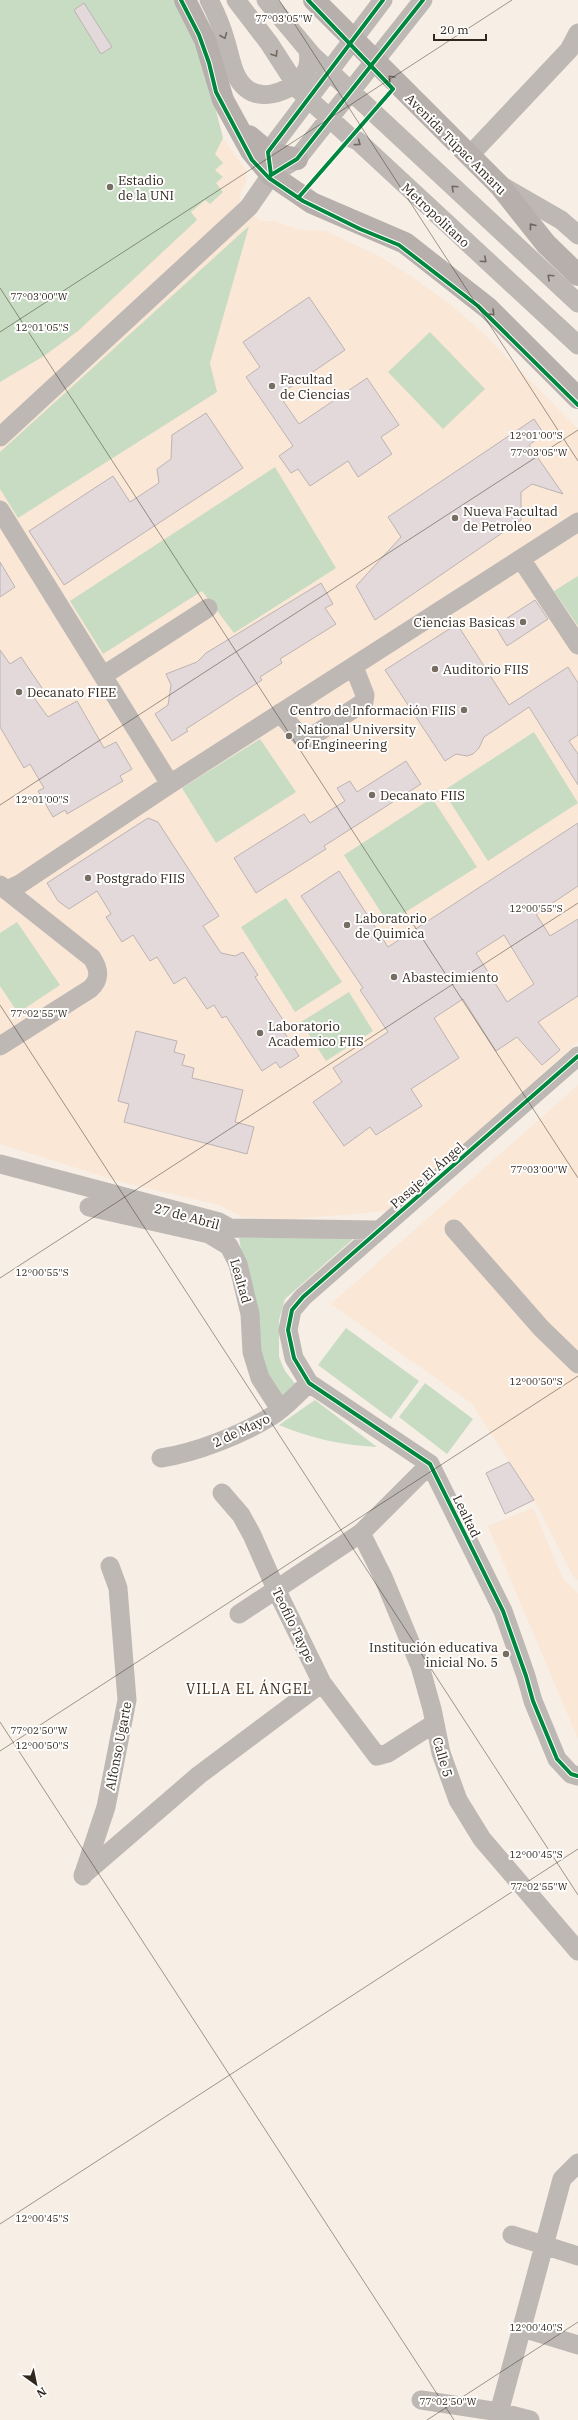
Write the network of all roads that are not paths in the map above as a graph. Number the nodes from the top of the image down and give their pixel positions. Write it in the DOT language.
graph roads {
  1 [pos="185,0"];
  2 [pos="208,0"];
  3 [pos="236,0"];
  4 [pos="266,0"];
  5 [pos="314,0"];
  6 [pos="383,0"];
  7 [pos="423,0"];
  8 [pos="578,33"];
  9 [pos="354,40"];
  10 [pos="308,50"];
  11 [pos="374,61"];
  12 [pos="330,71"];
  13 [pos="295,83"];
  14 [pos="349,91"];
  15 [pos="308,98"];
  16 [pos="328,117"];
  17 [pos="235,123"];
  18 [pos="268,152"];
  19 [pos="469,156"];
  20 [pos="297,159"];
  21 [pos="271,175"];
  22 [pos="498,184"];
  23 [pos="578,235"];
  24 [pos="578,275"];
  25 [pos="578,303"];
  26 [pos="578,345"];
  27 [pos="578,398"];
  28 [pos="0,437"];
  29 [pos="0,510"];
  30 [pos="578,522"];
  31 [pos="521,559"];
  32 [pos="208,608"];
  33 [pos="578,645"];
  34 [pos="354,667"];
  35 [pos="104,675"];
  36 [pos="280,713"];
  37 [pos="170,784"];
  38 [pos="3,888"];
  39 [pos="0,1046"];
  40 [pos="578,1056"];
  41 [pos="0,1164"];
  42 [pos="89,1207"];
  43 [pos="380,1230"];
  44 [pos="454,1230"];
  45 [pos="292,1310"];
  46 [pos="578,1364"];
  47 [pos="310,1383"];
  48 [pos="280,1409"];
  49 [pos="161,1458"];
  50 [pos="430,1464"];
  51 [pos="222,1493"];
  52 [pos="361,1533"];
  53 [pos="110,1566"];
  54 [pos="276,1589"];
  55 [pos="239,1614"];
  56 [pos="322,1683"];
  57 [pos="434,1723"];
  58 [pos="578,1776"];
  59 [pos="578,1951"];
  60 [pos="578,2163"];
  61 [pos="512,2235"];
  62 [pos="544,2246"];
  63 [pos="578,2256"];
  64 [pos="522,2328"];
  65 [pos="578,2345"];
  66 [pos="421,2400"];
  67 [pos="498,2416"];
  68 [pos="530,2420"];
  1 -- 17 [label="main road"];
  2 -- 13 [label="street, one-way"];
  3 -- 13 [label="street, Metropolitano, one-way"];
  4 -- 10 [label="street"];
  5 -- 9 [label="main road, Avenida Túpac Amaru"];
  6 -- 9 [label="street"];
  7 -- 11 [label="street"];
  8 -- 19 [label="street"];
  9 -- 11 [label="main road, Avenida Túpac Amaru"];
  9 -- 12 [label="street"];
  10 -- 12 [label="street"];
  10 -- 13 [label="street"];
  11 -- 14 [label="street"];
  19 -- 11 [label="main road, Avenida Túpac Amaru, one-way"];
  12 -- 14 [label="street"];
  12 -- 15 [label="street"];
  13 -- 15 [label="street, Metropolitano"];
  14 -- 16 [label="street"];
  25 -- 14 [label="street, one-way"];
  15 -- 16 [label="street, Metropolitano"];
  15 -- 18 [label="street"];
  16 -- 20 [label="street"];
  16 -- 26 [label="street, Metropolitano, one-way"];
  17 -- 18 [label="main road"];
  17 -- 21 [label="main road"];
  18 -- 20 [label="main road"];
  18 -- 21 [label="street"];
  19 -- 22 [label="main road, Avenida Túpac Amaru"];
  20 -- 21 [label="street"];
  21 -- 27 [label="main road, one-way"];
  21 -- 28 [label="street"];
  22 -- 23 [label="street"];
  24 -- 22 [label="main road, Avenida Túpac Amaru, one-way"];
  29 -- 35 [label="street"];
  30 -- 31 [label="street"];
  31 -- 33 [label="street"];
  31 -- 34 [label="street"];
  32 -- 35 [label="street"];
  34 -- 36 [label="street"];
  34 -- 36 [label="street"];
  35 -- 37 [label="street"];
  36 -- 37 [label="street"];
  37 -- 38 [label="street"];
  38 -- 39 [label="street"];
  40 -- 43 [label="street, Pasaje El Ángel"];
  41 -- 43 [label="street, 27 de Abril"];
  42 -- 48 [label="street, Lealtad"];
  43 -- 45 [label="street, Pasaje El Ángel"];
  44 -- 46 [label="street"];
  45 -- 47 [label="street, Lealtad"];
  47 -- 48 [label="street, 2 de Mayo"];
  47 -- 50 [label="street, Lealtad"];
  48 -- 49 [label="street, 2 de Mayo"];
  50 -- 52 [label="street"];
  50 -- 58 [label="street, Lealtad"];
  51 -- 54 [label="street, Teofilo Taype"];
  52 -- 54 [label="street"];
  52 -- 57 [label="street, Calle 5"];
  53 -- 56 [label="street, Alfonso Ugarte"];
  54 -- 55 [label="street"];
  54 -- 56 [label="street, Teofilo Taype"];
  56 -- 57 [label="street, Teofilo Taype"];
  57 -- 59 [label="street, Calle 5"];
  60 -- 62 [label="street"];
  61 -- 62 [label="street"];
  62 -- 63 [label="street"];
  62 -- 64 [label="street"];
  64 -- 65 [label="street"];
  64 -- 67 [label="street"];
  66 -- 67 [label="street"];
  67 -- 68 [label="street"];
}
